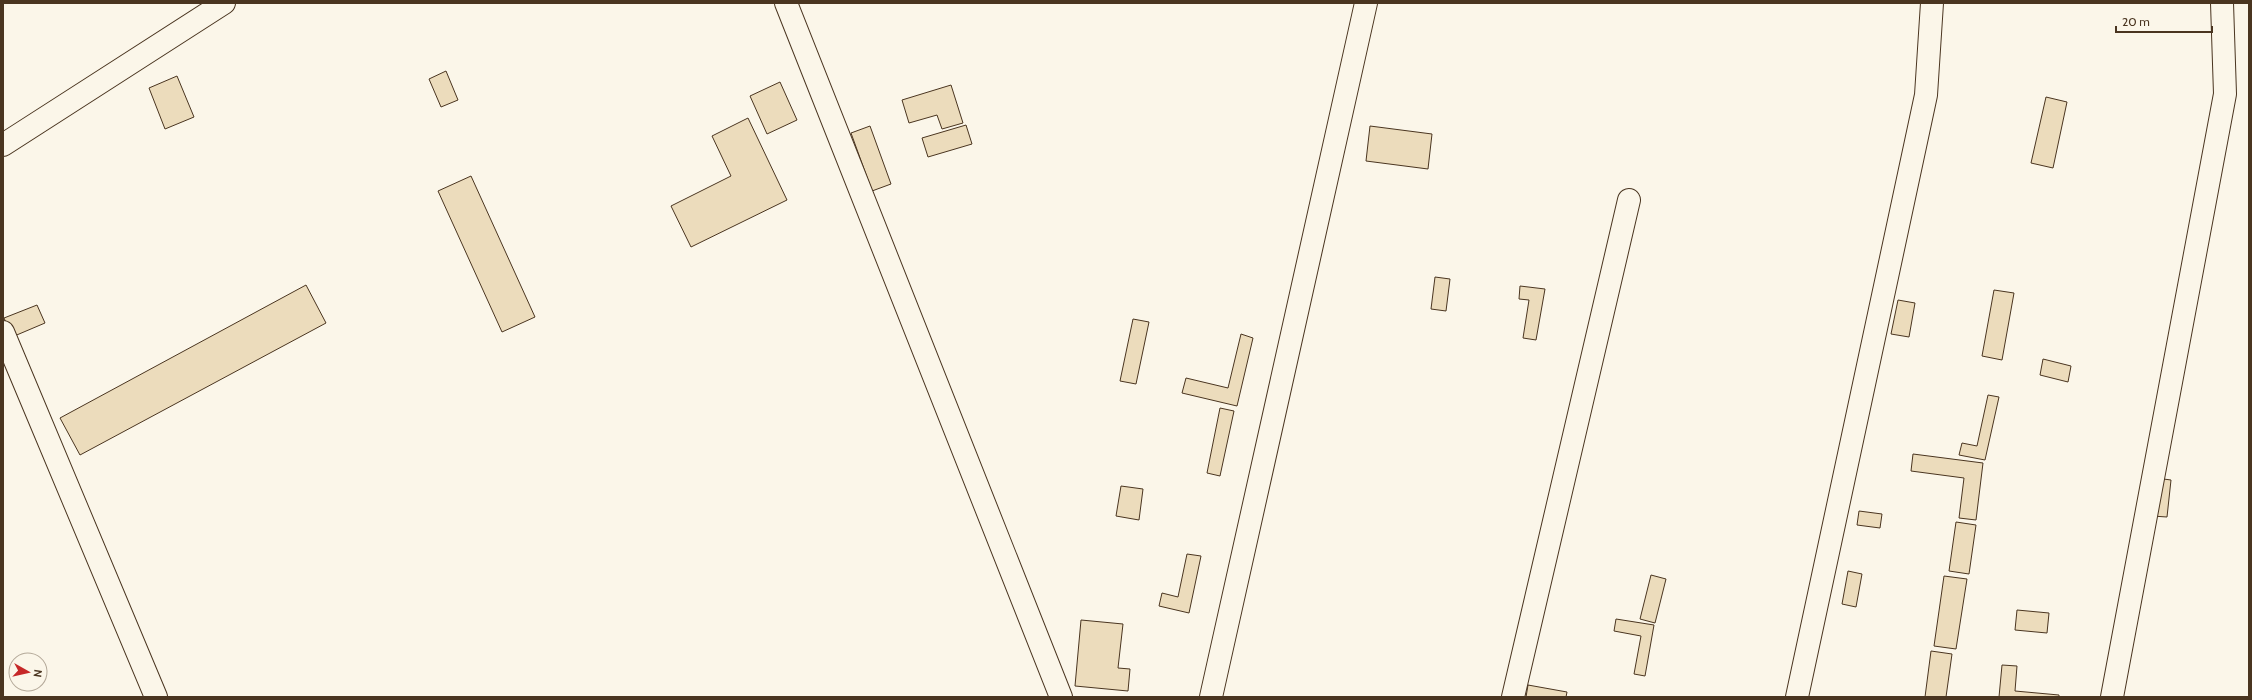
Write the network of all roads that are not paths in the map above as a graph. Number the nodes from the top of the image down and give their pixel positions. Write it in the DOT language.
graph roads {
  1 [pos="224,3"];
  2 [pos="786,3"];
  3 [pos="1366,3"];
  4 [pos="1932,3"];
  5 [pos="2222,3"];
  6 [pos="3,144"];
  7 [pos="1629,200"];
  8 [pos="3,332"];
  9 [pos="156,697"];
  10 [pos="1061,697"];
  11 [pos="1211,697"];
  12 [pos="1513,697"];
  13 [pos="1797,697"];
  14 [pos="2112,697"];
  1 -- 6 [label="street"];
  2 -- 10 [label="street"];
  3 -- 11 [label="street"];
  4 -- 13 [label="street"];
  5 -- 14 [label="street"];
  7 -- 12 [label="street"];
  8 -- 9 [label="street"];
}
